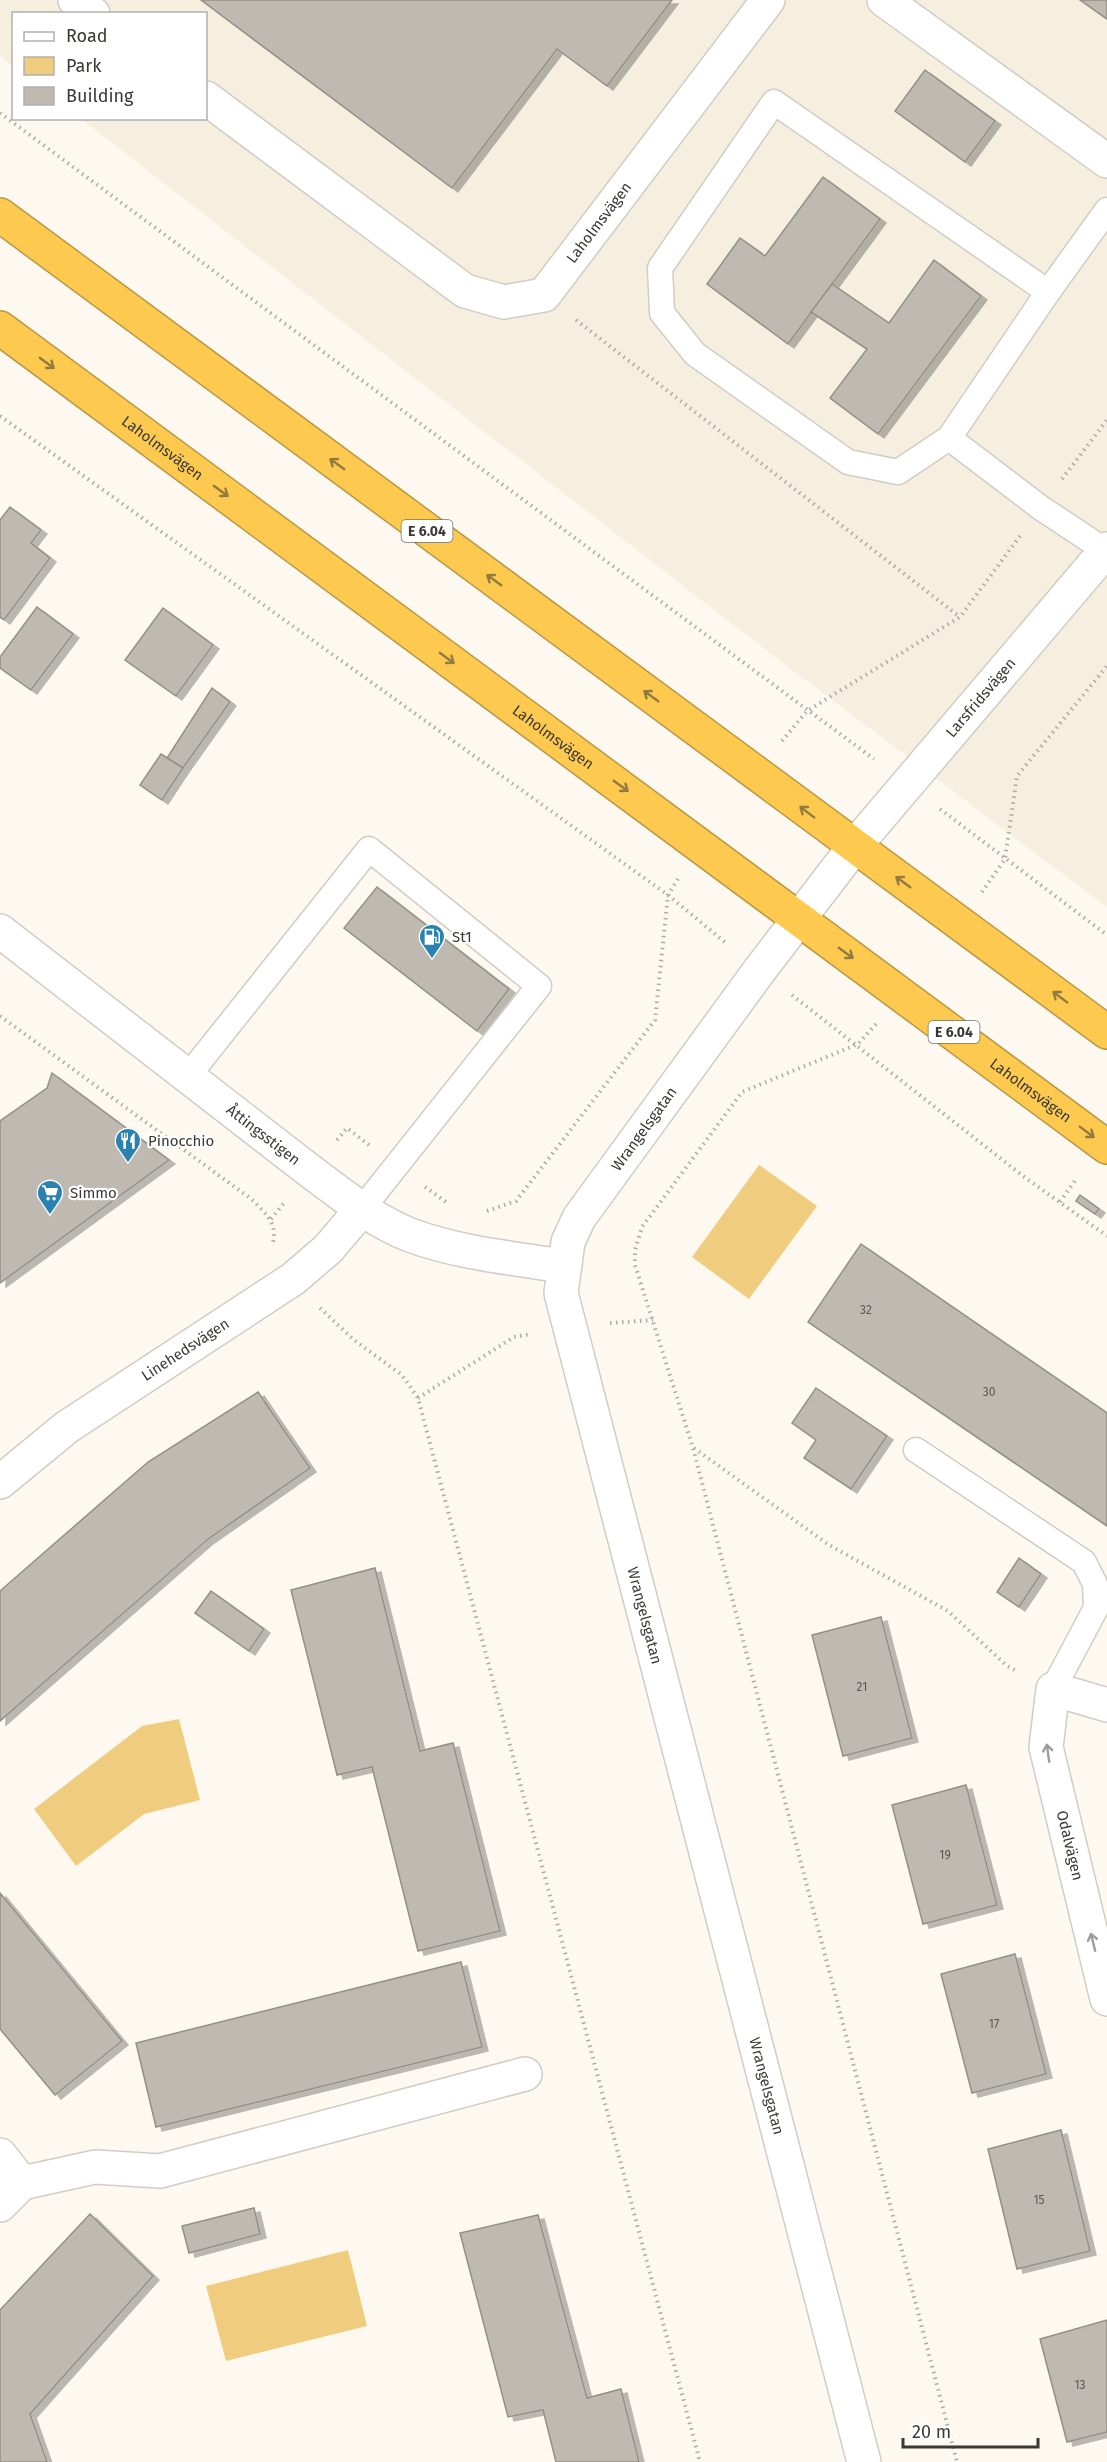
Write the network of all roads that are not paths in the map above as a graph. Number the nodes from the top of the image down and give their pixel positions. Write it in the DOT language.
graph roads {
  1 [pos="75,0"];
  2 [pos="768,0"];
  3 [pos="884,0"];
  4 [pos="90,12"];
  5 [pos="207,99"];
  6 [pos="1107,161"];
  7 [pos="1107,210"];
  8 [pos="0,215"];
  9 [pos="1048,292"];
  10 [pos="0,328"];
  11 [pos="949,438"];
  12 [pos="1106,550"];
  13 [pos="854,846"];
  14 [pos="799,919"];
  15 [pos="0,931"];
  16 [pos="1107,1032"];
  17 [pos="188,1076"];
  18 [pos="1107,1147"];
  19 [pos="362,1209"];
  20 [pos="562,1266"];
  21 [pos="916,1450"];
  22 [pos="0,1482"];
  23 [pos="1053,1689"];
  24 [pos="1107,1705"];
  25 [pos="1107,1999"];
  26 [pos="525,2074"];
  27 [pos="0,2155"];
  28 [pos="11,2194"];
  29 [pos="864,2462"];
  1 -- 4 [label="street"];
  2 -- 5 [label="street, Laholmsvägen"];
  3 -- 6 [label="street"];
  7 -- 9 [label="lane"];
  13 -- 8 [label="highway, E 6.04, one-way"];
  9 -- 11 [label="lane"];
  9 -- 11 [label="lane"];
  10 -- 14 [label="highway, Laholmsvägen / E 6.04, one-way"];
  11 -- 12 [label="lane"];
  12 -- 13 [label="street, Larsfridsvägen"];
  13 -- 14 [label="street, Wrangelsgatan"];
  16 -- 13 [label="highway, E 6.04, one-way"];
  14 -- 18 [label="highway, Laholmsvägen / E 6.04, one-way"];
  14 -- 20 [label="street, Wrangelsgatan"];
  15 -- 17 [label="street, Åttingsstigen"];
  17 -- 19 [label="street, Åttingsstigen"];
  17 -- 19 [label="lane"];
  19 -- 20 [label="street, Åttingsstigen"];
  19 -- 22 [label="street, Linehedsvägen"];
  20 -- 29 [label="street, Wrangelsgatan"];
  21 -- 23 [label="lane"];
  23 -- 24 [label="street"];
  25 -- 23 [label="street, Odalvägen, one-way"];
  26 -- 28 [label="street"];
  27 -- 28 [label="street"];
}
